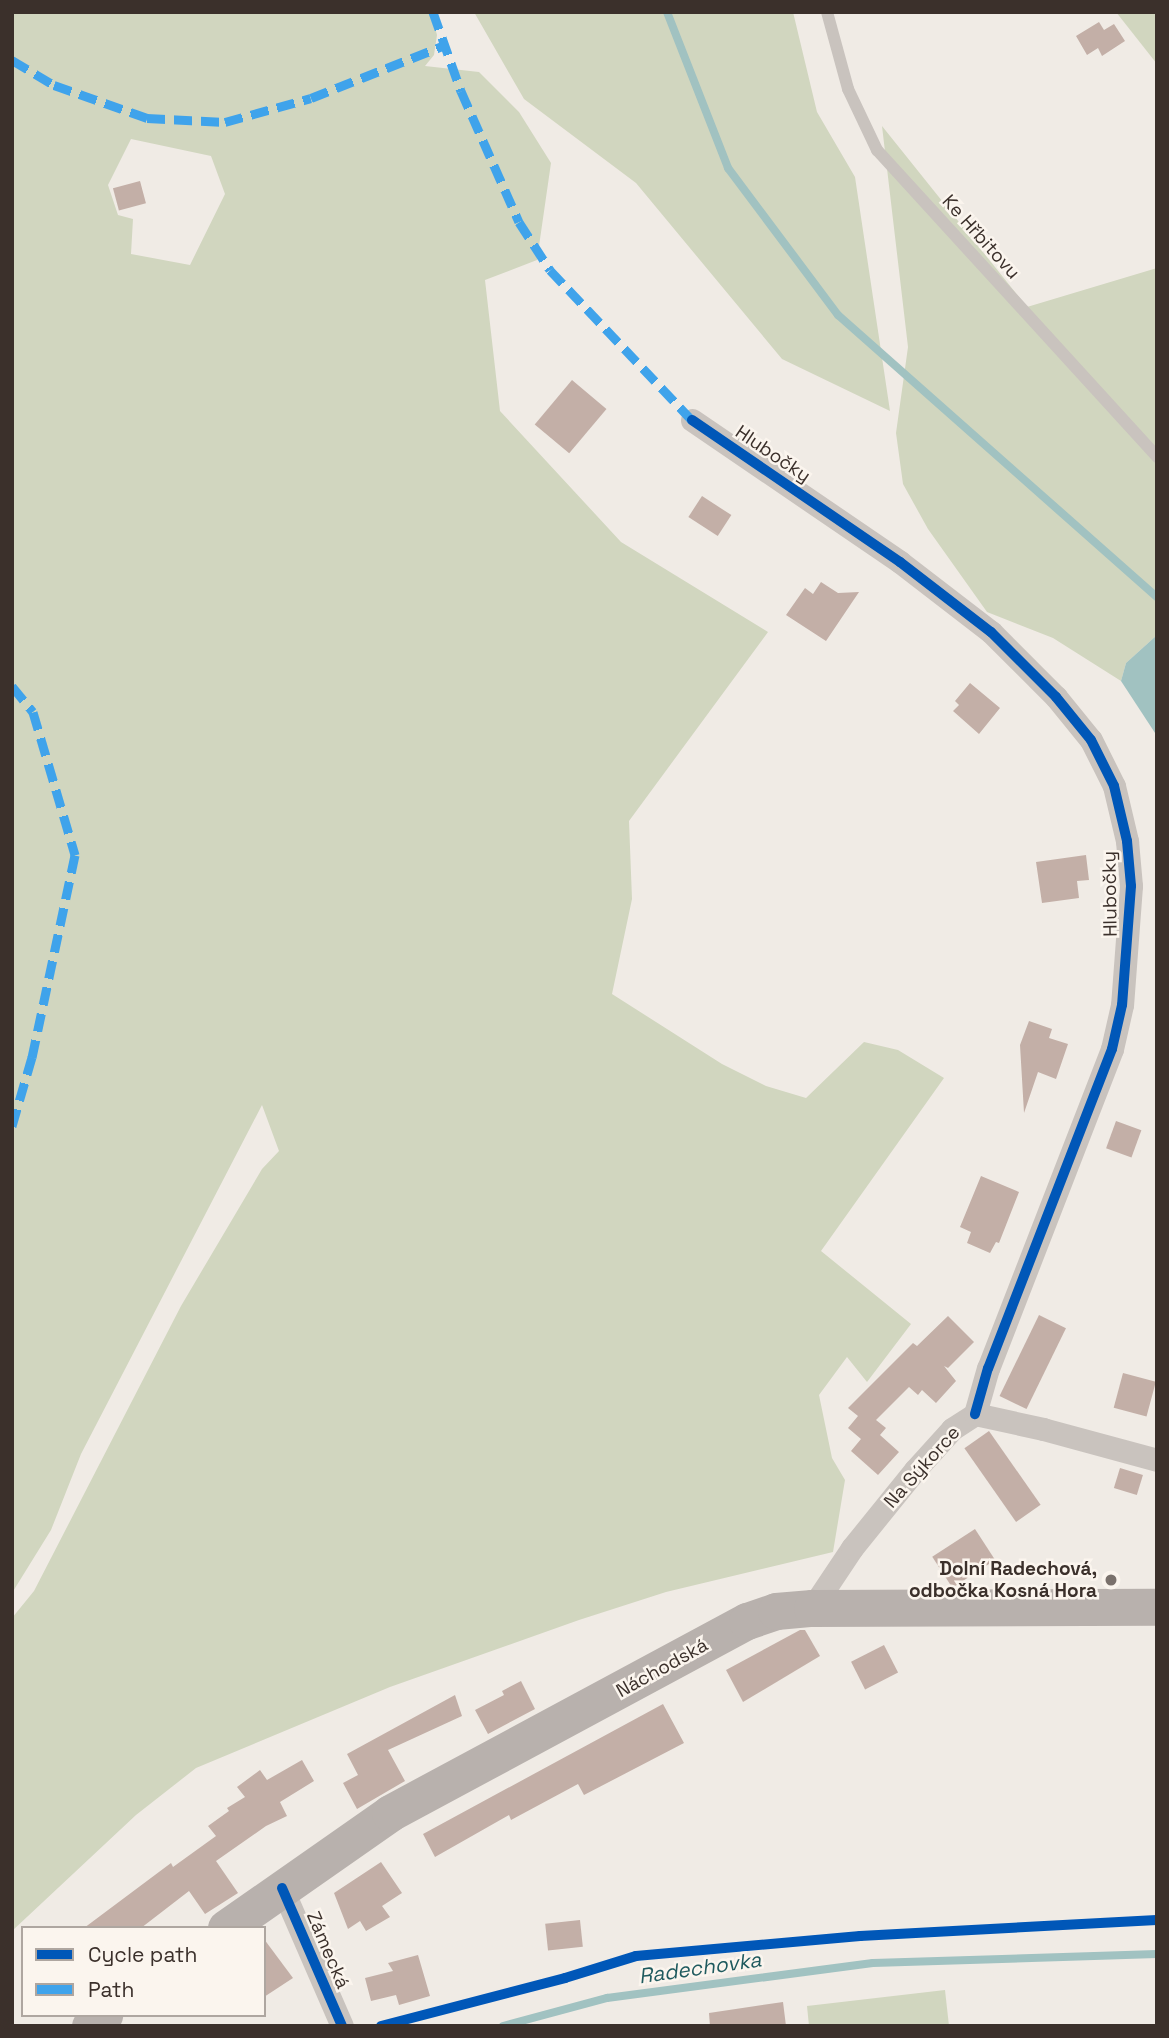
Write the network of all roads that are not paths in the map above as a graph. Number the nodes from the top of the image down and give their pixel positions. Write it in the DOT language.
graph roads {
  1 [pos="827,12"];
  2 [pos="692,420"];
  3 [pos="1157,457"];
  4 [pos="975,1415"];
  5 [pos="1157,1460"];
  6 [pos="1157,1606"];
  7 [pos="811,1608"];
  8 [pos="282,1888"];
  9 [pos="229,1926"];
  10 [pos="342,2026"];
  1 -- 3 [label="lane, Ke Hřbitovu"];
  2 -- 4 [label="street, Hlubočky"];
  4 -- 5 [label="street, Na Sýkorce"];
  4 -- 7 [label="street, Na Sýkorce"];
  6 -- 7 [label="main road, Náchodská"];
  7 -- 8 [label="main road, Náchodská"];
  8 -- 9 [label="main road, Náchodská"];
  8 -- 10 [label="street, Zámecká"];
}
